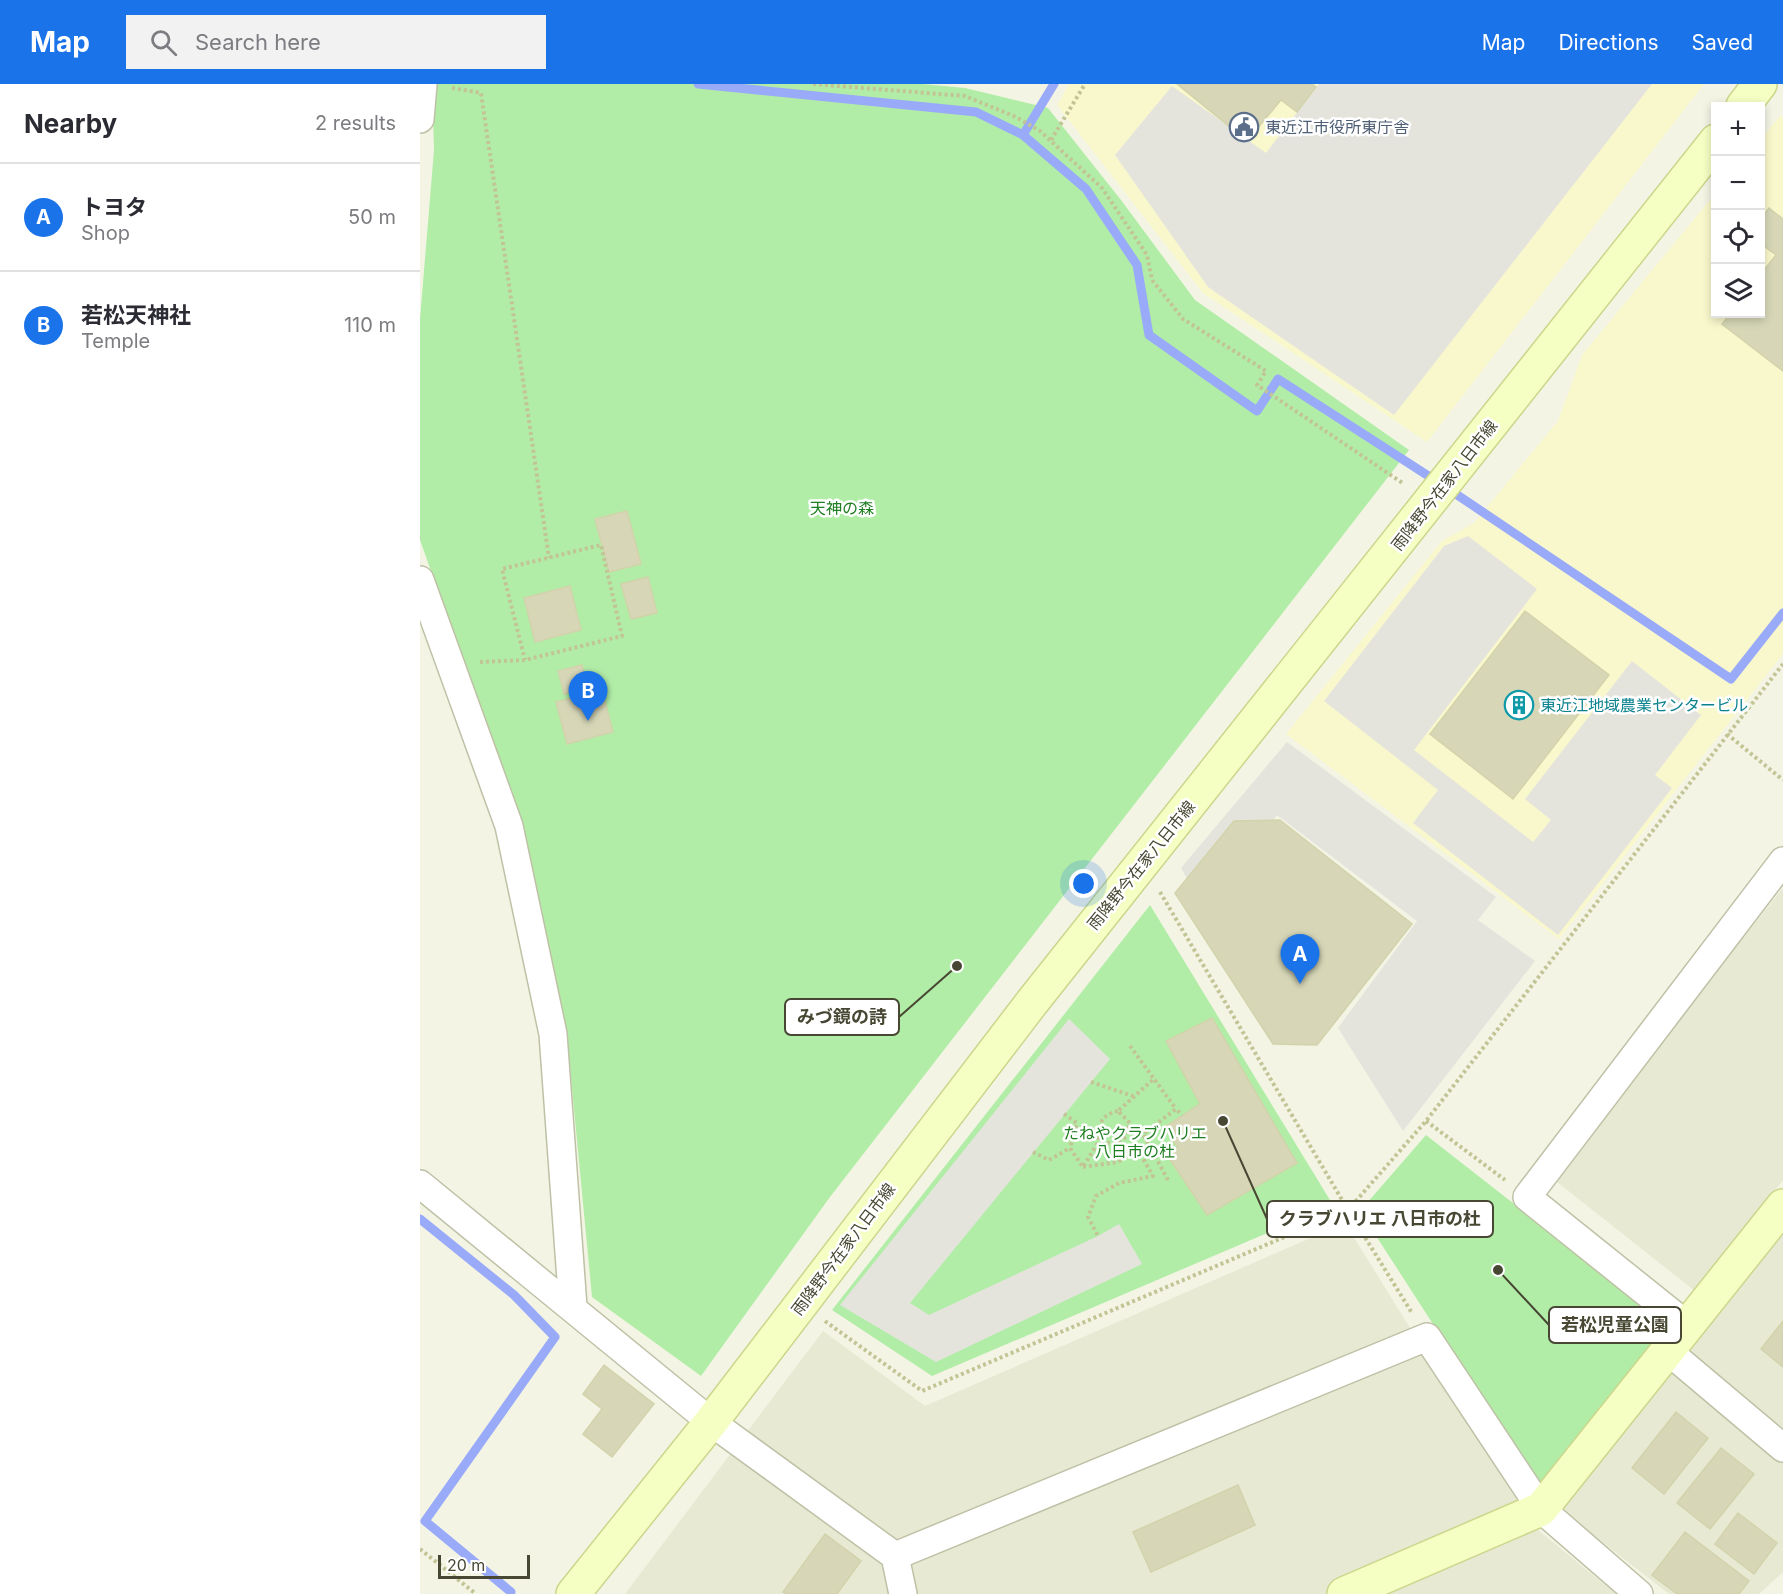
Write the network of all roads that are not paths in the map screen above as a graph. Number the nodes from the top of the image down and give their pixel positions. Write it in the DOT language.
graph roads {
  1 [pos="423,84"];
  2 [pos="1761,84"];
  3 [pos="1746,102"];
  4 [pos="420,119"];
  5 [pos="1711,147"];
  6 [pos="420,580"];
  7 [pos="1783,861"];
  8 [pos="420,1184"];
  9 [pos="1783,1206"];
  10 [pos="573,1307"];
  11 [pos="1678,1338"];
  12 [pos="711,1422"];
  13 [pos="1783,1448"];
  14 [pos="1541,1509"];
  15 [pos="895,1556"];
  16 [pos="573,1594"];
  17 [pos="903,1594"];
  18 [pos="1344,1594"];
  19 [pos="1639,1594"];
  1 -- 4 [label="street"];
  2 -- 3 [label="main road"];
  5 -- 12 [label="main road, 雨降野今在家八日市線"];
  6 -- 10 [label="street"];
  7 -- 11 [label="street"];
  8 -- 10 [label="street"];
  9 -- 11 [label="main road"];
  10 -- 12 [label="street"];
  11 -- 13 [label="street"];
  11 -- 14 [label="main road"];
  12 -- 15 [label="street"];
  12 -- 16 [label="main road, 雨降野今在家八日市線"];
  14 -- 15 [label="street"];
  14 -- 18 [label="main road"];
  14 -- 19 [label="street"];
  15 -- 17 [label="street"];
}
